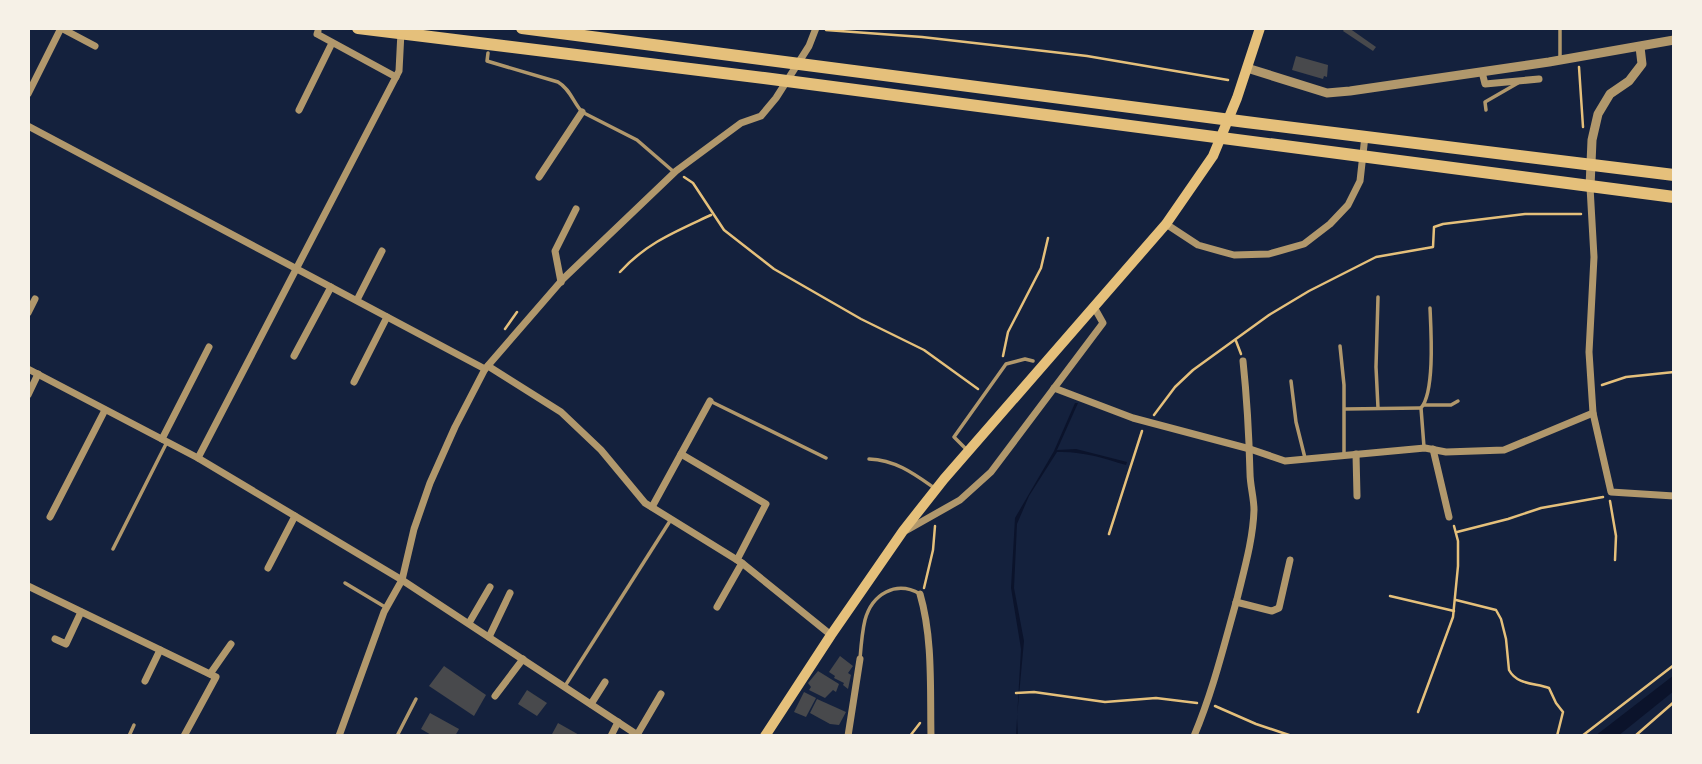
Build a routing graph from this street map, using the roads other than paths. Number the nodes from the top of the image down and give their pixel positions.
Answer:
1 (61, 28) edge
2 (358, 28) edge
3 (522, 28) edge
4 (1260, 28) edge
5 (1560, 28) edge
6 (816, 29) edge
7 (318, 31) dead end
8 (401, 31) edge
9 (1674, 40) edge
10 (332, 43) junction
11 (95, 47) dead end
12 (1640, 47) junction
13 (488, 53) dead end
14 (1560, 60) junction
15 (1247, 68) junction
16 (1482, 72) junction
17 (396, 77) junction
18 (1539, 79) dead end
19 (1523, 80) junction
20 (28, 94) edge
21 (299, 110) dead end
22 (1486, 110) dead end
23 (582, 113) junction
24 (28, 126) edge
25 (1365, 136) junction
26 (1363, 156) junction
27 (1590, 164) junction
28 (675, 172) junction
29 (1674, 175) edge
30 (539, 177) dead end
31 (1590, 187) junction
32 (1674, 197) edge
33 (576, 209) dead end
34 (1166, 224) junction
35 (382, 251) dead end
36 (296, 268) junction
37 (561, 282) junction
38 (331, 287) junction
39 (1378, 297) dead end
40 (35, 299) dead end
41 (356, 300) junction
42 (1094, 307) junction
43 (1430, 308) dead end
44 (28, 313) edge
45 (387, 317) junction
46 (1339, 345) dead end
47 (209, 347) dead end
48 (294, 356) dead end
49 (1032, 361) dead end
50 (1243, 361) dead end
51 (486, 368) junction
52 (28, 369) edge
53 (38, 374) junction
54 (1292, 381) dead end
55 (354, 382) dead end
56 (1054, 388) junction
57 (28, 395) edge
58 (710, 401) joint
59 (1458, 401) dead end
60 (1423, 406) junction
61 (1378, 408) junction
62 (1345, 409) junction
63 (105, 410) junction
64 (1593, 413) junction
65 (164, 441) junction
66 (1250, 449) junction
67 (1429, 449) junction
68 (969, 451) junction
69 (681, 454) junction
70 (1344, 454) junction
71 (1356, 454) junction
72 (198, 458) junction
73 (825, 458) dead end
74 (1305, 459) junction
75 (869, 460) dead end
76 (936, 489) junction
77 (1357, 496) dead end
78 (1674, 496) edge
79 (652, 507) junction
80 (295, 516) junction
81 (50, 517) dead end
82 (1449, 517) road end
83 (671, 519) junction
84 (903, 531) junction
85 (113, 549) dead end
86 (1290, 560) dead end
87 (739, 562) junction
88 (268, 568) dead end
89 (402, 580) junction
90 (345, 583) dead end
91 (28, 586) edge
92 (490, 587) dead end
93 (510, 593) dead end
94 (920, 594) joint
95 (1236, 602) junction
96 (387, 607) junction
97 (717, 607) dead end
98 (81, 612) junction
99 (469, 623) junction
100 (831, 635) junction
101 (489, 637) junction
102 (55, 639) dead end
103 (231, 644) dead end
104 (160, 650) junction
105 (523, 659) junction
106 (860, 659) joint
107 (210, 674) junction
108 (145, 681) dead end
109 (605, 682) dead end
110 (565, 687) junction
111 (661, 694) dead end
112 (495, 696) dead end
113 (416, 699) dead end
114 (591, 704) junction
115 (618, 722) junction
116 (134, 724) dead end
117 (188, 735) edge
118 (638, 735) edge
119 (129, 736) edge
120 (339, 736) edge
121 (397, 736) edge
122 (611, 736) edge
123 (765, 736) edge
124 (848, 736) edge
125 (931, 736) edge
126 (1195, 736) edge

1 - 11 street
1 - 20 street
2 - 8 highway
3 - 25 highway
4 - 15 main road
5 - 14 lane
6 - 28 street
7 - 10 street
8 - 17 street
8 - 26 highway
9 - 12 street
10 - 17 street
10 - 21 street
12 - 14 street
12 - 27 street
13 - 23 lane
14 - 16 street
15 - 16 street
15 - 34 main road
16 - 19 street
17 - 36 street
18 - 19 street
19 - 22 lane
23 - 28 lane
23 - 30 street
24 - 36 street
25 - 26 street
25 - 27 highway
26 - 31 highway
26 - 34 street
27 - 29 highway
27 - 31 street
28 - 37 street
31 - 32 highway
31 - 64 street
33 - 37 street
34 - 42 main road
35 - 41 street
36 - 38 street
36 - 72 street
37 - 51 street
38 - 41 street
38 - 48 street
39 - 61 lane
40 - 44 street
41 - 45 street
42 - 56 street
42 - 68 main road
43 - 60 lane
45 - 51 street
45 - 55 street
46 - 62 lane
47 - 65 street
49 - 68 lane
50 - 66 street
51 - 79 street
51 - 89 street
52 - 53 street
53 - 57 street
53 - 63 street
54 - 74 lane
56 - 66 street
56 - 84 street
58 - 69 street
58 - 73 lane
59 - 60 lane
60 - 61 lane
60 - 67 lane
61 - 62 lane
62 - 70 lane
63 - 65 street
63 - 81 street
64 - 67 street
64 - 78 street
65 - 72 street
65 - 85 lane
66 - 74 street
66 - 95 street
67 - 71 street
67 - 82 street
68 - 76 main road
69 - 79 street
69 - 87 street
70 - 71 street
70 - 74 street
71 - 77 street
72 - 80 street
75 - 76 lane
76 - 84 main road
79 - 83 street
80 - 88 street
80 - 89 street
83 - 87 street
83 - 110 lane
84 - 100 main road
86 - 95 street
87 - 97 street
87 - 100 street
89 - 96 street
89 - 99 street
90 - 96 lane
91 - 98 street
92 - 99 street
93 - 101 street
94 - 106 lane
94 - 125 street
95 - 126 street
96 - 120 street
98 - 102 street
98 - 104 street
99 - 101 street
100 - 123 main road
101 - 105 street
103 - 107 street
104 - 107 street
104 - 108 street
105 - 110 street
105 - 112 street
106 - 124 street
107 - 117 street
109 - 114 street
110 - 114 street
111 - 118 street
113 - 121 lane
114 - 115 street
115 - 118 street
115 - 122 street
116 - 119 lane

